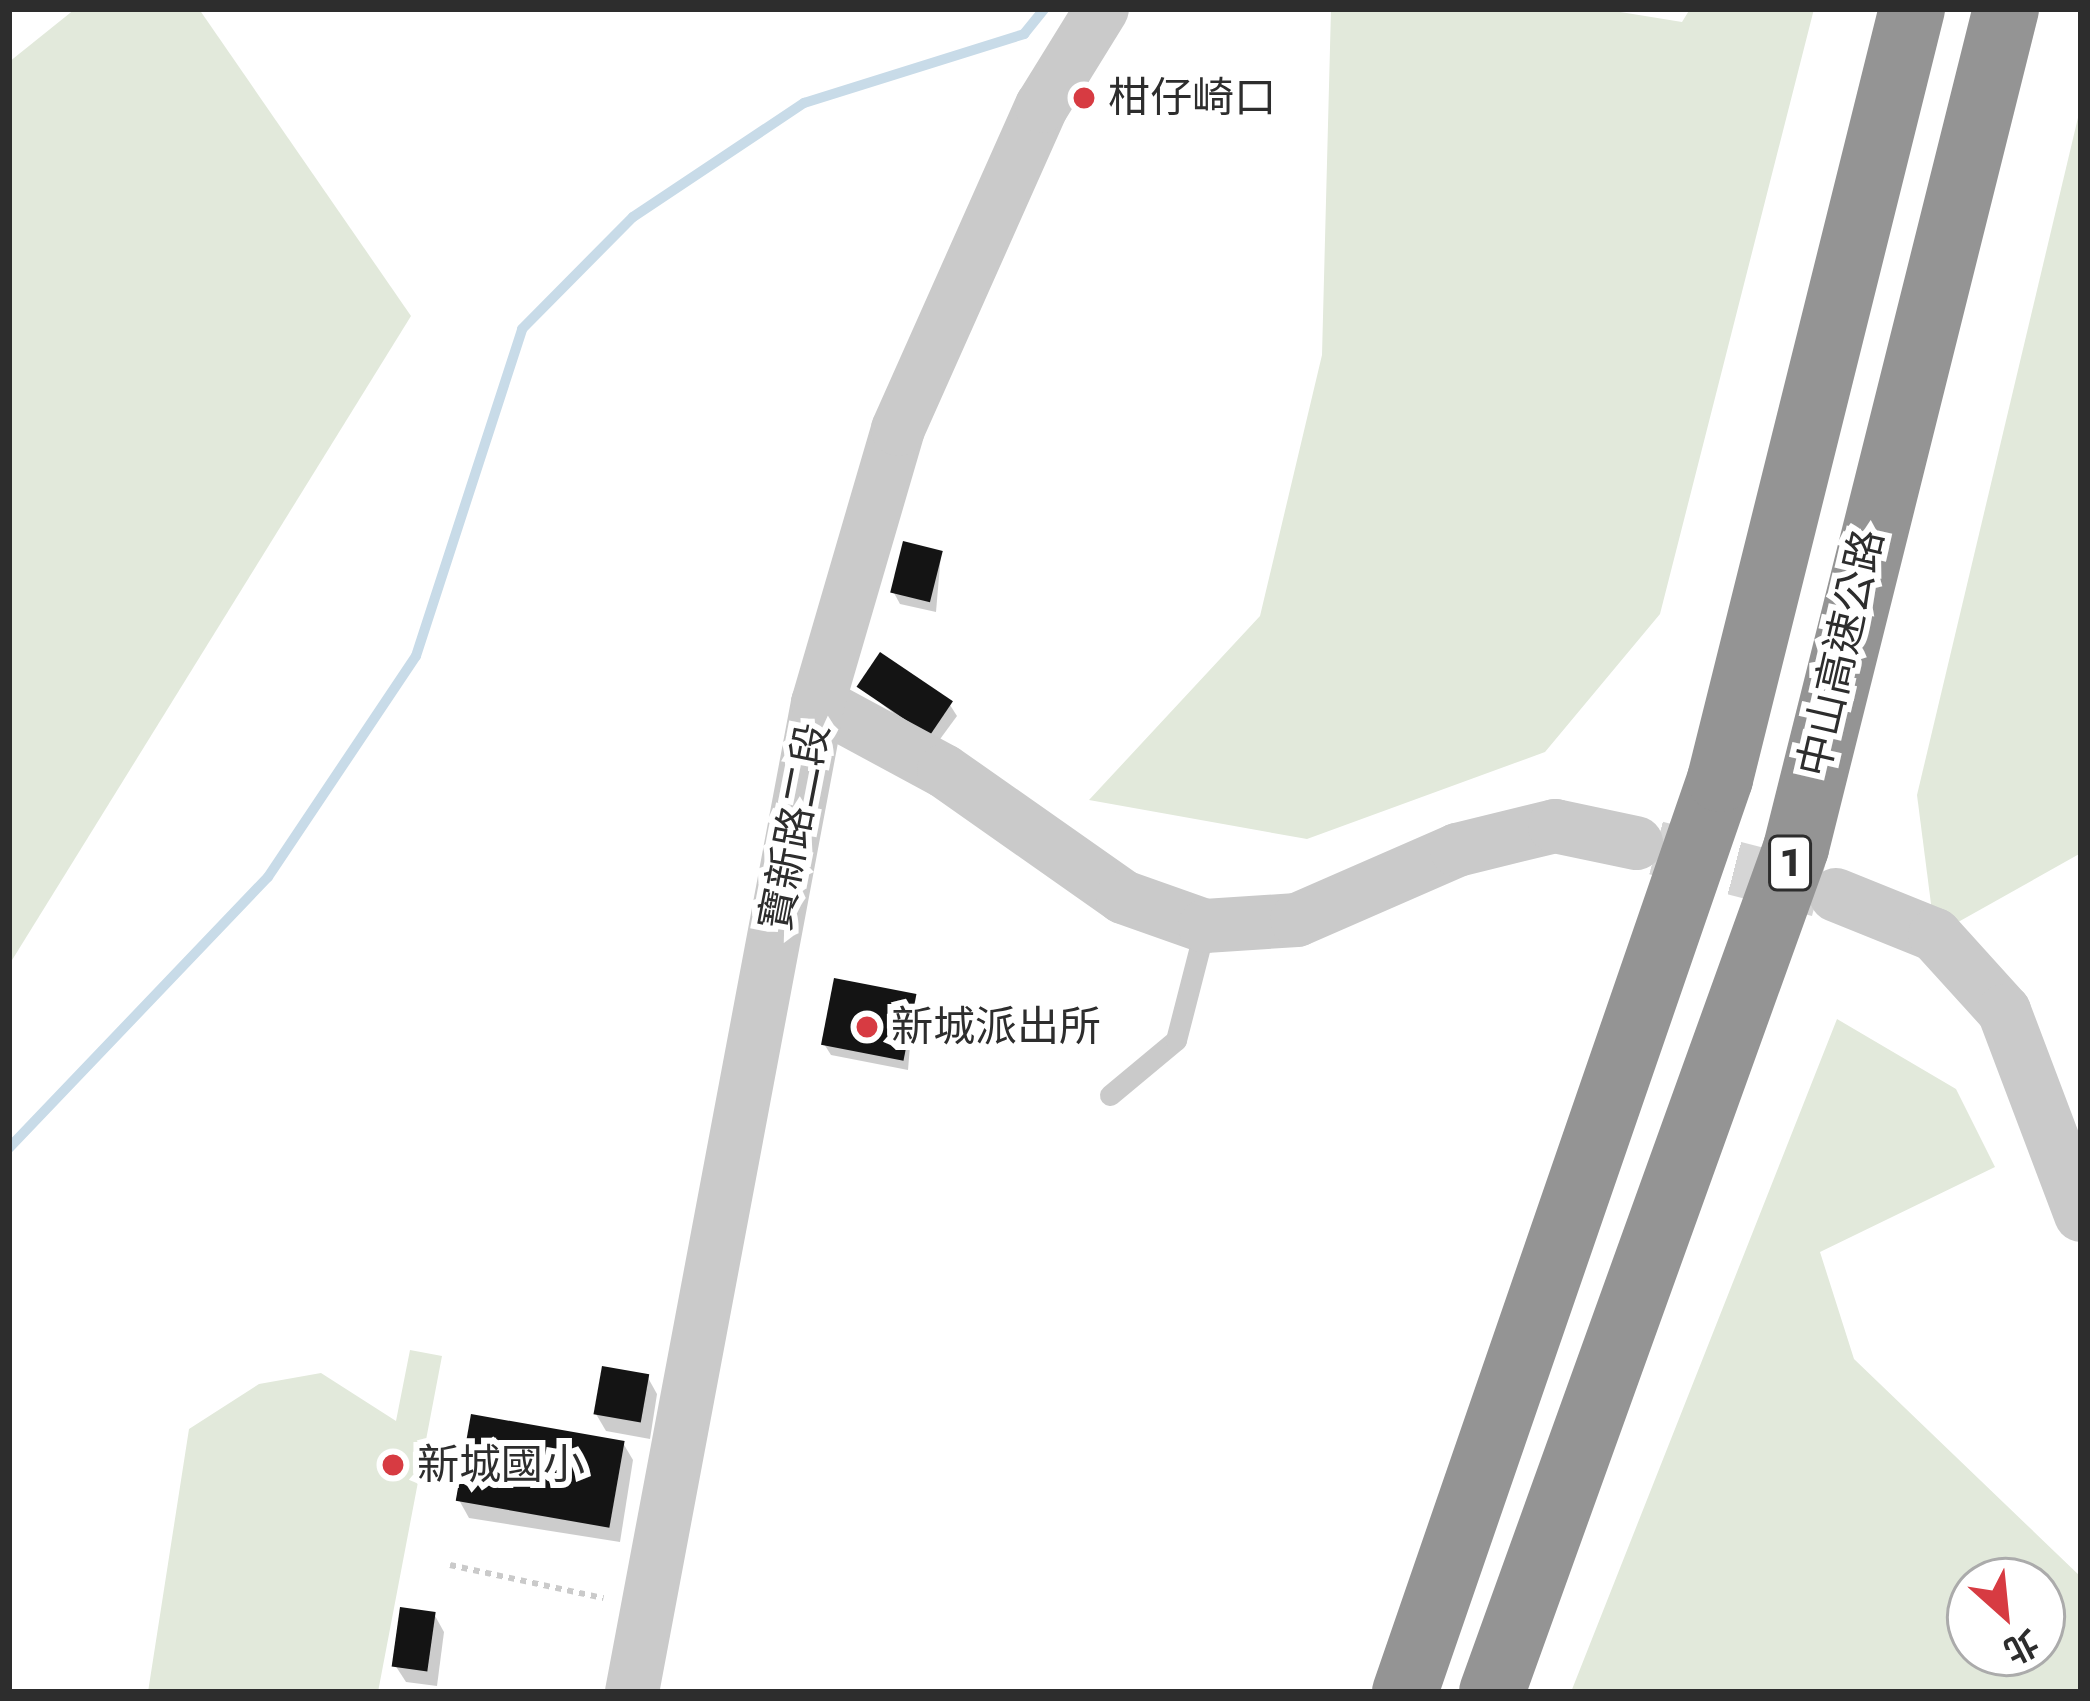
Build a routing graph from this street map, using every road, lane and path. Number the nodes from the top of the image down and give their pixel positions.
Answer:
1 (1102, 9) edge
2 (1912, 9) edge
3 (2006, 9) edge
4 (818, 703) junction
5 (1636, 843) tunnel mouth
6 (1837, 895) tunnel mouth
7 (1205, 926) junction
8 (1110, 1096) dead end
9 (2081, 1215) edge
10 (450, 1565) dead end
11 (648, 1608) junction
12 (632, 1692) edge
13 (1405, 1692) edge
14 (1492, 1692) edge

1 - 4 street, 寶新路二段
2 - 13 highway, 中山高速公路 / 1
3 - 14 highway, 中山高速公路 / 1
4 - 7 street
4 - 11 street, 寶新路二段
5 - 7 street
6 - 9 street
7 - 8 lane
10 - 11 path
11 - 12 street, 寶新路二段

